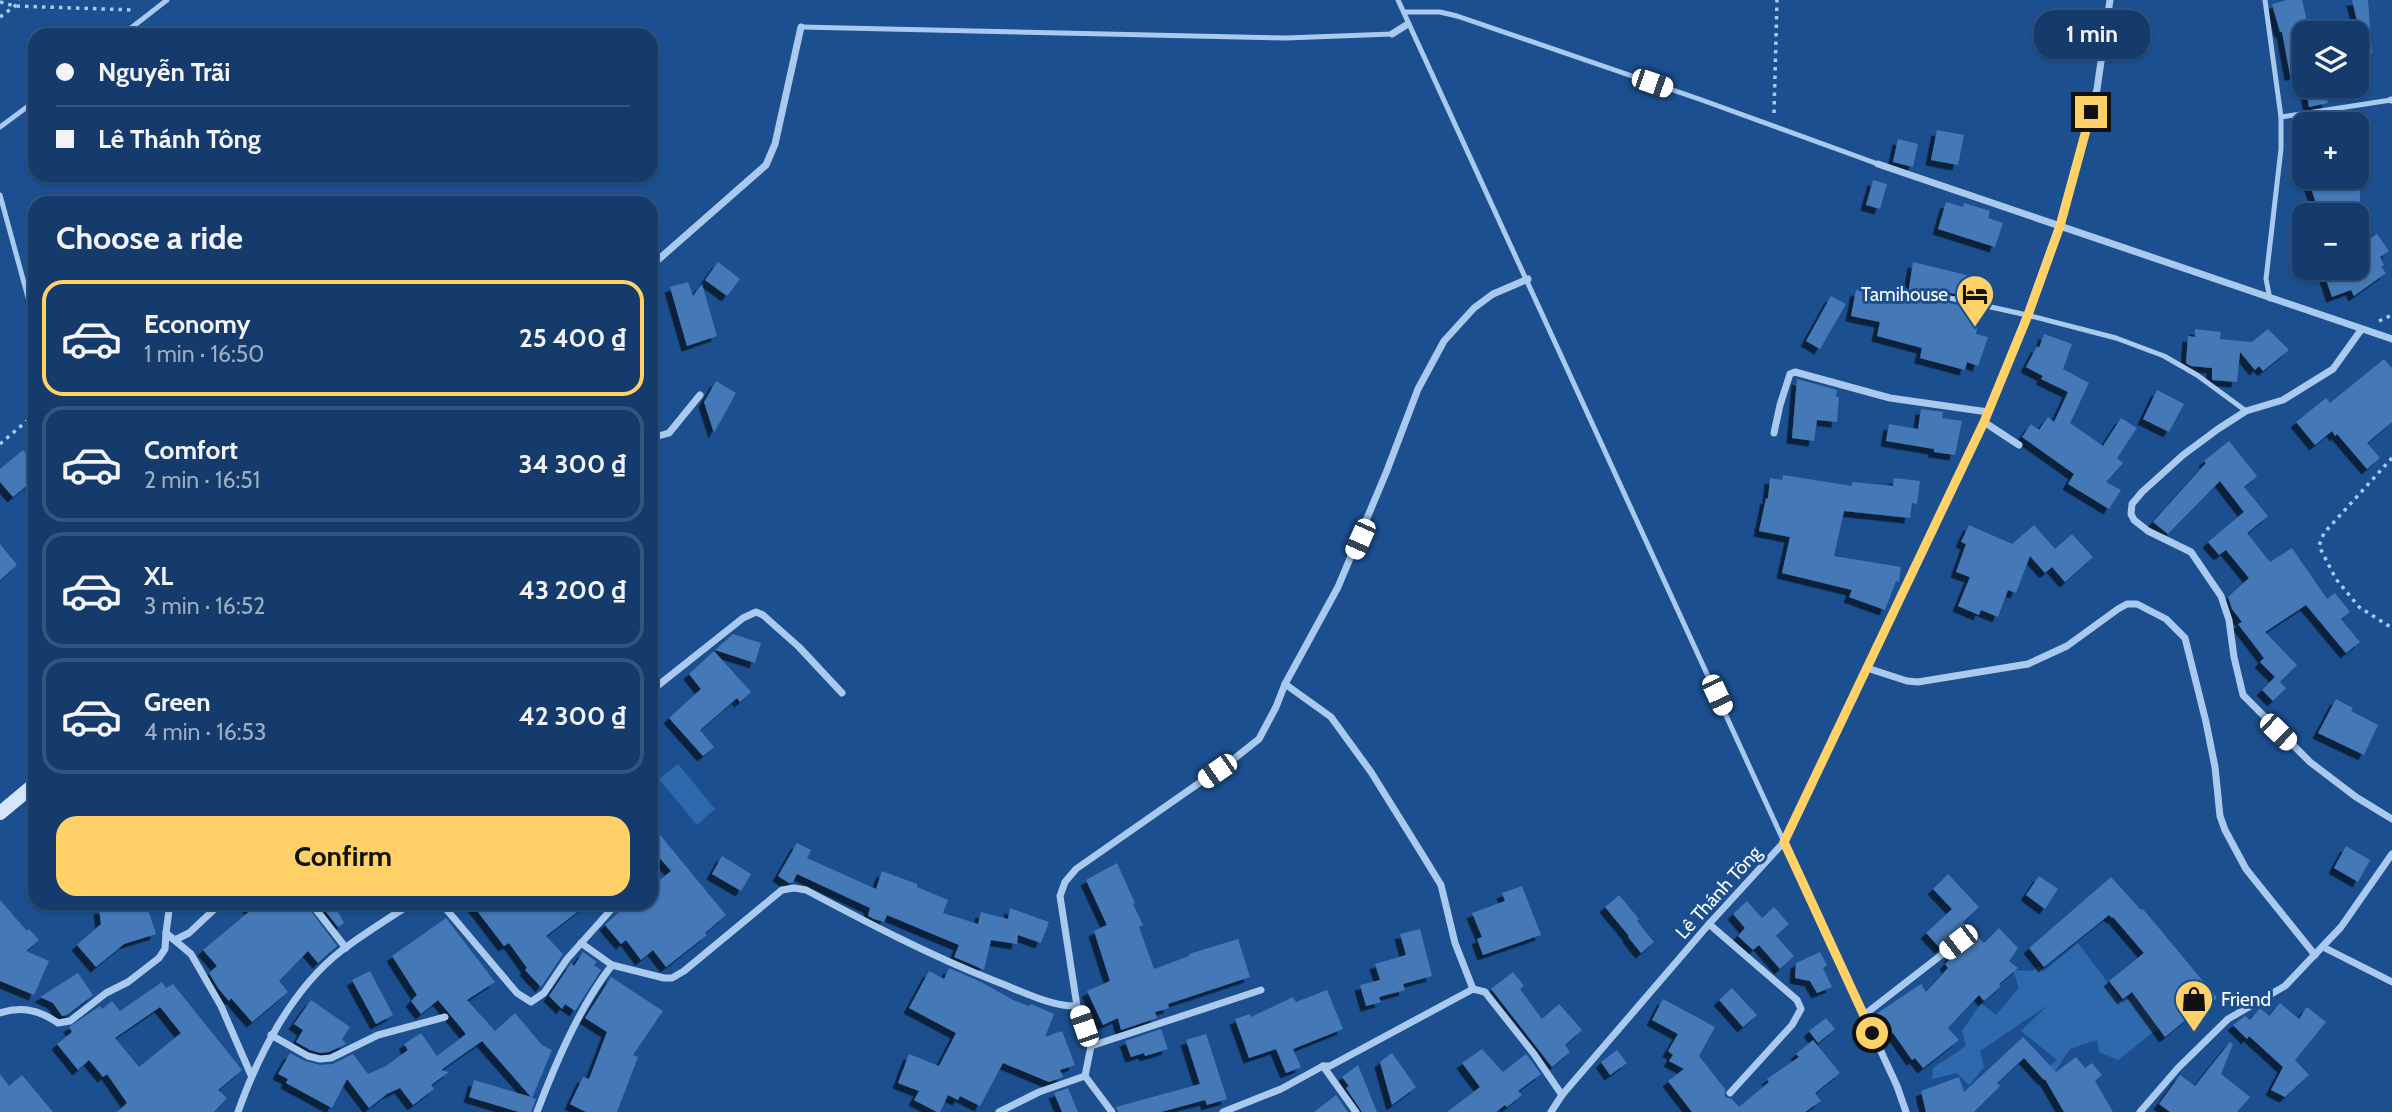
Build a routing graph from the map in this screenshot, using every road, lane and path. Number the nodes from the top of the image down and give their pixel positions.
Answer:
1 (19, 0) edge
2 (167, 0) edge
3 (1398, 0) edge
4 (1777, 0) edge
5 (2110, 0) edge
6 (2265, 0) edge
7 (0, 2) edge
8 (15, 6) junction
9 (152, 12) junction
10 (1404, 12) junction
11 (0, 17) edge
12 (1408, 24) junction
13 (802, 27) joint
14 (131, 28) edge
15 (1392, 34) joint
16 (2392, 100) edge
17 (28, 106) edge
18 (2281, 117) junction
19 (1773, 126) junction
20 (0, 127) edge
21 (1878, 164) joint
22 (0, 195) edge
23 (2060, 226) junction
24 (658, 260) edge
25 (1528, 279) junction
26 (1932, 294) dead end
27 (28, 297) edge
28 (2270, 299) junction
29 (2028, 315) junction
30 (2361, 330) junction
31 (2392, 340) edge
32 (699, 395) dead end
33 (2246, 411) junction
34 (1988, 412) junction
35 (28, 420) edge
36 (1984, 422) junction
37 (1774, 433) dead end
38 (658, 437) edge
39 (0, 444) edge
40 (2019, 445) dead end
41 (2392, 458) edge
42 (2392, 628) edge
43 (1867, 668) junction
44 (1285, 684) junction
45 (658, 685) edge
46 (842, 693) dead end
47 (28, 791) edge
48 (0, 813) edge
49 (2392, 819) edge
50 (1784, 842) junction
51 (2392, 854) edge
52 (169, 910) edge
53 (214, 910) edge
54 (316, 910) edge
55 (402, 910) edge
56 (447, 910) edge
57 (611, 910) edge
58 (1709, 924) junction
59 (166, 933) junction
60 (1958, 942) dead end
61 (581, 943) junction
62 (2323, 947) junction
63 (346, 948) junction
64 (2315, 955) junction
65 (612, 965) junction
66 (2392, 982) edge
67 (1473, 989) junction
68 (1261, 990) dead end
69 (1077, 1006) junction
70 (0, 1013) edge
71 (1864, 1015) junction
72 (446, 1017) dead end
73 (271, 1035) junction
74 (1091, 1046) junction
75 (1323, 1066) junction
76 (251, 1075) junction
77 (1085, 1076) junction
78 (1730, 1093) dead end
79 (1562, 1095) junction
80 (238, 1112) edge
81 (537, 1112) edge
82 (999, 1112) edge
83 (1112, 1112) edge
84 (1223, 1112) edge
85 (1356, 1112) edge
86 (1551, 1112) edge
87 (1906, 1112) edge
88 (2140, 1112) edge

1 - 8 path
2 - 9 lane
3 - 10 lane
4 - 19 path
5 - 23 street, Lê Thánh Tông
6 - 18 lane
7 - 8 path
8 - 9 path
8 - 11 path
9 - 14 lane
10 - 12 lane
10 - 19 lane
12 - 15 street
12 - 25 lane
13 - 15 lane
13 - 24 street
16 - 18 lane
17 - 20 lane
18 - 28 lane
19 - 21 lane
21 - 23 street
22 - 27 lane
23 - 28 street
23 - 29 street, Lê Thánh Tông
25 - 44 street
25 - 50 lane
26 - 29 lane
28 - 30 street
29 - 33 lane
29 - 34 street, Lê Thánh Tông
30 - 31 street
30 - 33 street
32 - 38 street
33 - 49 street
34 - 36 street, Lê Thánh Tông
34 - 37 street
35 - 39 path
36 - 40 street
36 - 43 street, Lê Thánh Tông
41 - 42 path
43 - 50 street, Lê Thánh Tông
43 - 64 street
44 - 67 street
44 - 69 street
45 - 46 street
47 - 48 street
50 - 58 street, Lê Thánh Tông
50 - 71 street
51 - 62 street
52 - 59 street
53 - 59 street
54 - 63 street
55 - 63 street
56 - 61 street
57 - 61 street
58 - 78 street
58 - 79 street, Lê Thánh Tông
59 - 70 street
59 - 76 street
60 - 71 street
61 - 65 street
62 - 64 street
62 - 66 street
63 - 73 street
64 - 88 street
65 - 69 street
65 - 81 street
67 - 75 street
67 - 79 street
68 - 74 street
69 - 74 street
71 - 87 street
72 - 73 street
73 - 76 street
74 - 77 street
75 - 84 street
75 - 85 street
76 - 80 street
77 - 82 street
77 - 83 street
79 - 86 street, Lê Thánh Tông

